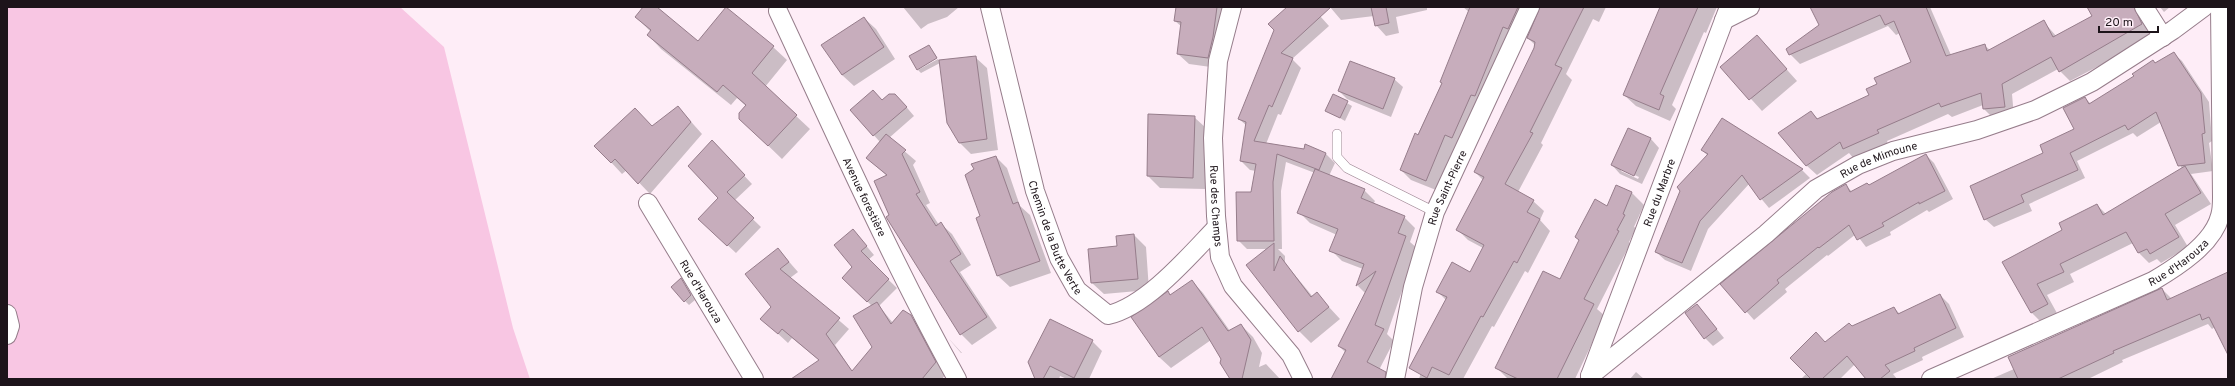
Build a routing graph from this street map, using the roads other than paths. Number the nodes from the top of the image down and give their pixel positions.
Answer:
1 (990, 7) edge
2 (1232, 7) edge
3 (1530, 7) edge
4 (1750, 7) edge
5 (2144, 7) edge
6 (2204, 7) edge
7 (2220, 7) edge
8 (778, 11) dead end
9 (1727, 13) edge
10 (2163, 37) junction
11 (1337, 134) dead end
12 (648, 203) dead end
13 (1435, 212) junction
14 (1217, 227) junction
15 (7, 314) edge
16 (7, 335) edge
17 (1590, 377) edge
18 (754, 379) edge
19 (958, 379) edge
20 (1303, 379) edge
21 (1394, 379) edge
22 (1931, 379) edge

1 - 14 street, Chemin de la Butte Verte
2 - 14 street, Rue des Champs
3 - 13 street, Rue Saint-Pierre
4 - 9 street
5 - 10 street
6 - 10 street, Rue de Mimoune
7 - 22 street, Rue d'Harouza
8 - 19 street, Avenue forestière
9 - 17 street, Rue du Marbre
10 - 17 street, Rue de Mimoune
11 - 13 lane
12 - 18 street, Rue d'Harouza
13 - 21 street, Rue Saint-Pierre
14 - 20 street, Rue des Champs
15 - 16 street

